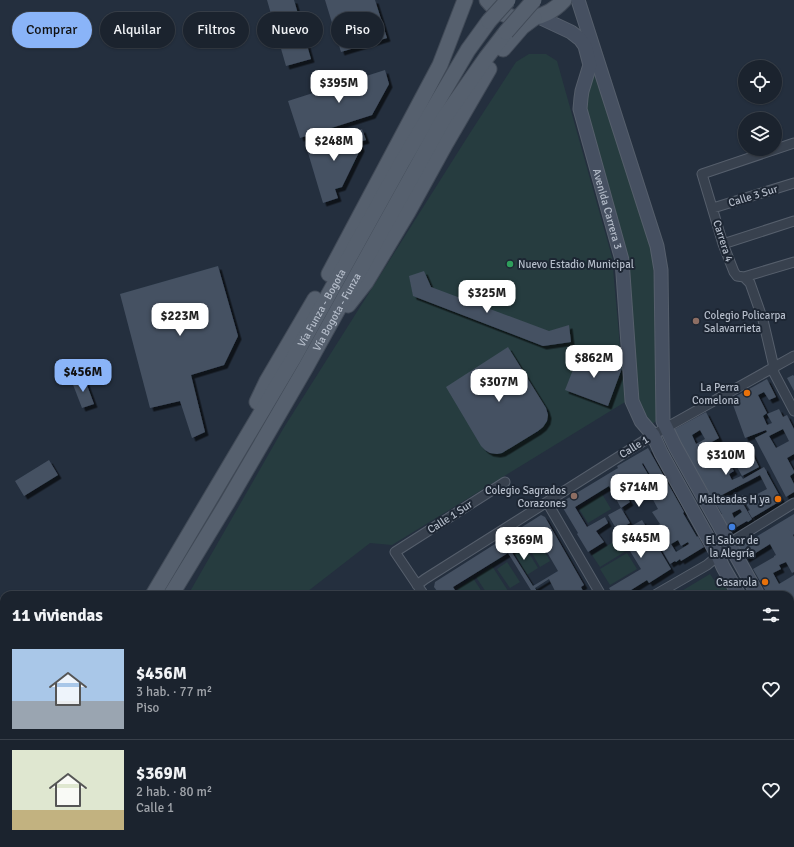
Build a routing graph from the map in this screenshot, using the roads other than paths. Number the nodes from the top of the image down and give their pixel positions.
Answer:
1 (465, 0) edge
2 (487, 0) edge
3 (508, 0) edge
4 (534, 0) edge
5 (564, 0) edge
6 (578, 0) edge
7 (536, 17) junction
8 (794, 143) edge
9 (794, 183) edge
10 (713, 208) junction
11 (794, 221) edge
12 (724, 244) junction
13 (794, 262) edge
14 (744, 277) junction
15 (327, 328) junction
16 (794, 356) edge
17 (774, 368) junction
18 (794, 411) edge
19 (666, 428) junction
20 (653, 435) junction
21 (505, 482) dead end
22 (547, 502) junction
23 (794, 503) edge
24 (205, 507) junction
25 (729, 544) junction
26 (718, 556) junction
27 (418, 585) junction
28 (154, 591) edge
29 (173, 591) edge
30 (422, 591) edge
31 (599, 591) edge
32 (662, 591) edge
33 (737, 591) edge
34 (756, 591) edge

1 - 24 main road
2 - 7 main road
3 - 24 main road, Vía Funza - Bogota, bridge
4 - 15 main road, Vía Bogota - Funza, bridge
5 - 7 main road
6 - 19 main road
7 - 15 main road
7 - 20 main road, Avenida Carrera 3
8 - 10 street, Carrera 4
9 - 10 street, Calle 3 Sur
10 - 12 street, Carrera 4
11 - 12 street
12 - 14 street, Carrera 4
13 - 14 street
14 - 17 street, Carrera 4
15 - 29 main road, Vía Bogota - Funza
16 - 17 street, Calle 1
17 - 18 street, Carrera 4
17 - 19 street, Calle 1
19 - 20 street, Calle 1
19 - 25 main road
20 - 22 street, Calle 1
20 - 26 main road, Avenida Carrera 3
21 - 27 street, Calle 1 Sur
22 - 27 street, Calle 1
22 - 31 street
23 - 25 street
24 - 28 main road, Vía Funza - Bogota
25 - 26 street
25 - 34 main road
26 - 32 street
26 - 33 main road, Avenida Carrera 3
27 - 30 street

